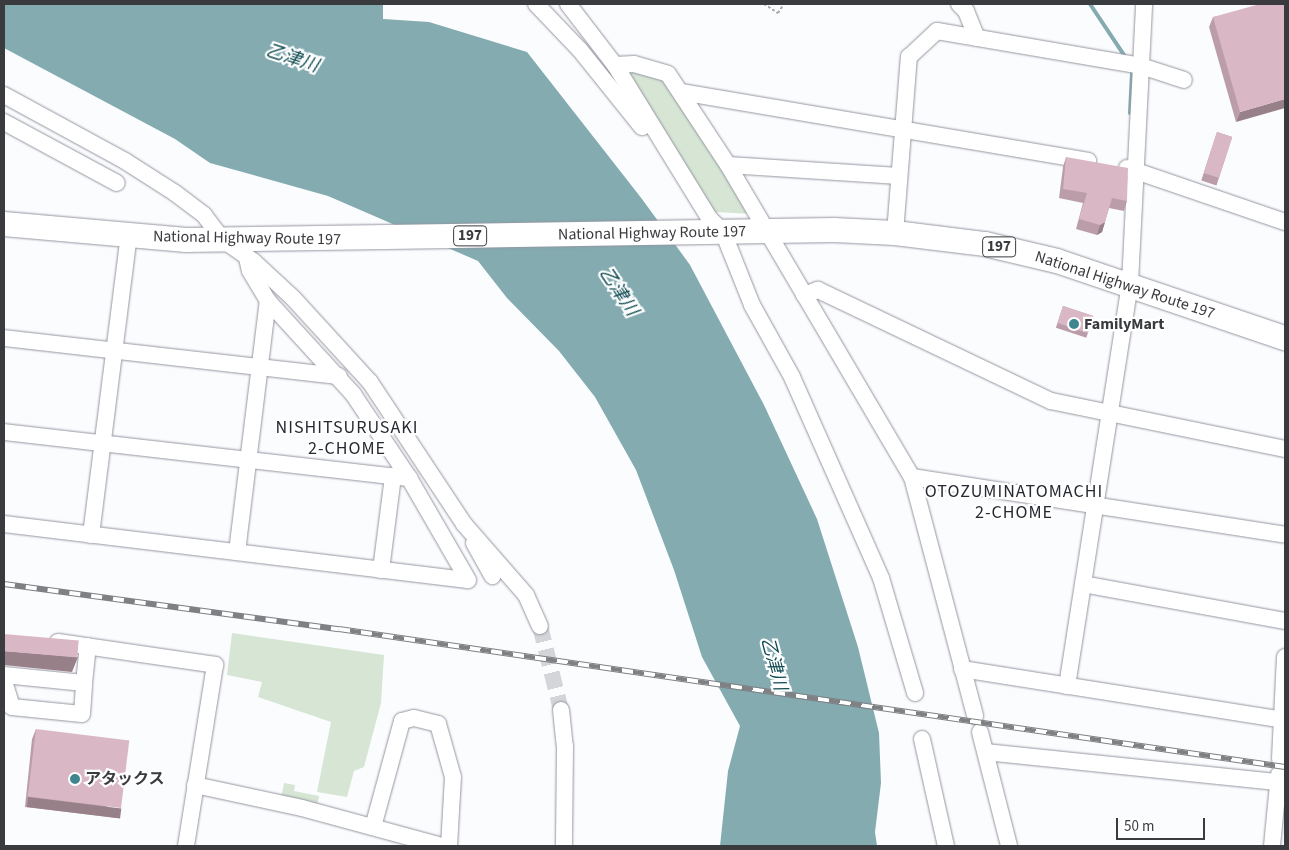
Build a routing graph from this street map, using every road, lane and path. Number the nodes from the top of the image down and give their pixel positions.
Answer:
1 (536, 4) edge
2 (568, 4) edge
3 (764, 4) edge
4 (784, 4) edge
5 (959, 4) edge
6 (1144, 4) edge
7 (977, 38) junction
8 (615, 65) junction
9 (1141, 66) junction
10 (1184, 80) dead end
11 (681, 92) junction
12 (4, 95) edge
13 (4, 122) edge
14 (903, 130) junction
15 (728, 165) junction
16 (1136, 169) junction
17 (680, 172) junction
18 (899, 176) junction
19 (117, 183) dead end
20 (1285, 222) edge
21 (4, 224) edge
22 (764, 231) junction
23 (723, 232) junction
24 (895, 233) junction
25 (129, 235) junction
26 (237, 246) junction
27 (1130, 283) junction
28 (804, 295) junction
29 (268, 302) junction
30 (4, 338) edge
31 (1285, 338) edge
32 (114, 350) junction
33 (260, 367) junction
34 (339, 376) junction
35 (1110, 411) junction
36 (4, 432) edge
37 (102, 443) junction
38 (1285, 449) edge
39 (248, 460) junction
40 (401, 477) junction
41 (912, 477) junction
42 (1095, 506) junction
43 (4, 524) edge
44 (464, 524) junction
45 (91, 535) junction
46 (1285, 536) edge
47 (237, 552) junction
48 (381, 570) junction
49 (492, 576) dead end
50 (1083, 584) junction
51 (1285, 621) edge
52 (540, 626) tunnel mouth
53 (43, 640) edge
54 (88, 646) junction
55 (1285, 657) edge
56 (962, 669) junction
57 (4, 675) edge
58 (4, 681) edge
59 (84, 683) junction
60 (1067, 686) junction
61 (915, 693) dead end
62 (561, 710) tunnel mouth
63 (976, 716) dead end
64 (1283, 720) edge
65 (980, 732) dead end
66 (922, 739) dead end
67 (986, 752) junction
68 (1281, 775) edge
69 (195, 785) junction
70 (373, 827) junction
71 (186, 846) edge
72 (442, 846) edge
73 (449, 846) edge
74 (564, 846) edge
75 (946, 846) edge
76 (1009, 846) edge
77 (1272, 846) edge

1 - 17 street
2 - 8 street
3 - 4 path
5 - 7 street
6 - 9 street
7 - 9 street
7 - 14 street
8 - 11 street
8 - 17 street
9 - 10 street
9 - 16 street
11 - 14 street
11 - 15 street
12 - 26 street
13 - 19 street
14 - 16 street
14 - 18 street
15 - 18 street
15 - 22 street
16 - 20 street
16 - 27 street
17 - 23 street
18 - 24 street
21 - 25 highway, National Highway Route 197 / 197
22 - 23 highway, National Highway Route 197 / 197
22 - 24 highway, National Highway Route 197 / 197
22 - 28 street
23 - 26 highway, National Highway Route 197 / 197
23 - 61 street
24 - 27 highway, National Highway Route 197 / 197
25 - 26 highway, National Highway Route 197 / 197
25 - 32 street
26 - 29 street
26 - 44 street
27 - 31 highway, National Highway Route 197 / 197
27 - 35 street
28 - 35 street
28 - 41 street
29 - 33 street
29 - 34 street
30 - 32 street
32 - 33 street
32 - 37 street
33 - 34 street
33 - 39 street
34 - 40 street
35 - 38 street
35 - 42 street
36 - 37 street
37 - 39 street
37 - 45 street
39 - 40 street
39 - 47 street
40 - 48 street
40 - 48 street
41 - 42 street
41 - 56 street
42 - 46 street
42 - 50 street
43 - 45 street
44 - 49 street
44 - 52 street
45 - 47 street
47 - 48 street
50 - 51 street
50 - 60 street
53 - 54 street
54 - 59 street
54 - 69 street
55 - 64 street
56 - 60 street
56 - 63 street
57 - 59 street
58 - 59 street
60 - 64 street
62 - 74 street
64 - 68 street
65 - 67 street
66 - 75 street
67 - 68 street
67 - 76 street
68 - 77 street
69 - 70 street
69 - 71 street
70 - 72 street
70 - 73 street

